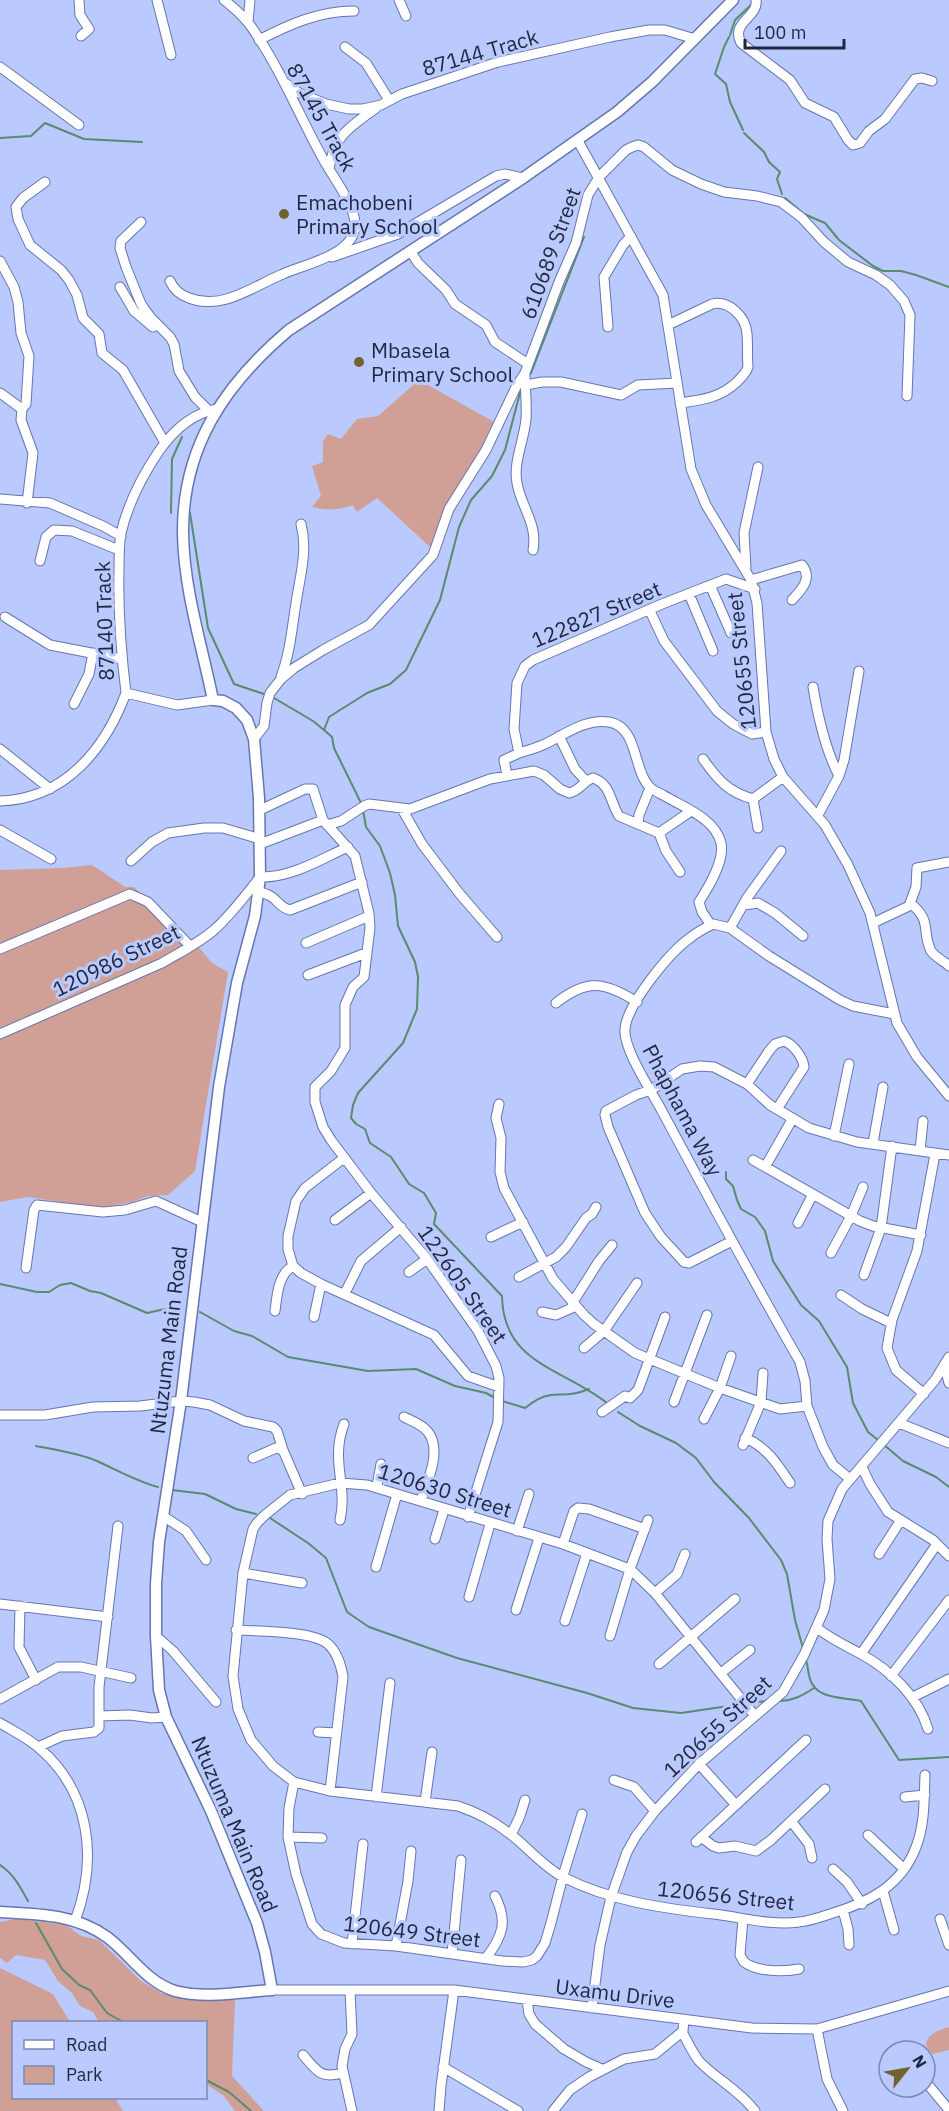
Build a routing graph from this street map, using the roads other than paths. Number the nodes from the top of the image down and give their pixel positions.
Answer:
1 (79, 0) edge
2 (157, 0) edge
3 (224, 0) edge
4 (250, 0) edge
5 (399, 0) edge
6 (733, 0) edge
7 (756, 0) edge
8 (354, 11) dead end
9 (406, 16) dead end
10 (248, 22) junction
11 (81, 36) dead end
12 (695, 39) junction
13 (259, 40) junction
14 (345, 47) dead end
15 (171, 55) dead end
16 (0, 68) edge
17 (932, 81) dead end
18 (283, 82) junction
19 (385, 102) junction
20 (78, 126) dead end
21 (578, 141) junction
22 (329, 169) junction
23 (598, 177) junction
24 (523, 178) junction
25 (45, 182) dead end
26 (141, 222) dead end
27 (631, 236) junction
28 (411, 252) junction
29 (326, 259) junction
30 (0, 261) edge
31 (170, 281) dead end
32 (120, 287) dead end
33 (668, 325) junction
34 (608, 327) dead end
35 (175, 351) junction
36 (526, 369) junction
37 (677, 382) junction
38 (526, 385) junction
39 (0, 393) edge
40 (907, 396) dead end
41 (680, 403) junction
42 (22, 409) junction
43 (213, 410) junction
44 (165, 443) junction
45 (758, 467) dead end
46 (0, 499) edge
47 (27, 503) junction
48 (301, 524) dead end
49 (121, 536) junction
50 (119, 550) junction
51 (533, 550) dead end
52 (40, 561) dead end
53 (747, 570) junction
54 (753, 584) junction
55 (710, 585) junction
56 (689, 594) junction
57 (792, 600) dead end
58 (650, 611) junction
59 (5, 617) dead end
60 (731, 633) dead end
61 (713, 651) dead end
62 (93, 653) junction
63 (122, 660) junction
64 (860, 671) dead end
65 (280, 679) junction
66 (813, 687) dead end
67 (126, 693) junction
68 (213, 700) junction
69 (74, 704) dead end
70 (766, 732) junction
71 (559, 736) junction
72 (254, 739) junction
73 (0, 749) edge
74 (519, 753) junction
75 (703, 759) dead end
76 (507, 775) junction
77 (839, 776) junction
78 (783, 777) junction
79 (586, 781) junction
80 (650, 788) junction
81 (50, 789) junction
82 (753, 799) junction
83 (0, 801) edge
84 (402, 809) junction
85 (260, 810) junction
86 (691, 811) junction
87 (818, 815) junction
88 (325, 823) junction
89 (638, 824) junction
90 (758, 828) dead end
91 (0, 830) edge
92 (659, 833) junction
93 (260, 842) junction
94 (348, 847) junction
95 (781, 851) dead end
96 (51, 859) dead end
97 (132, 861) dead end
98 (949, 862) edge
99 (681, 872) dead end
100 (260, 877) junction
101 (362, 882) junction
102 (258, 892) junction
103 (910, 903) junction
104 (744, 905) junction
105 (369, 916) junction
106 (873, 923) junction
107 (711, 925) junction
108 (729, 928) junction
109 (803, 936) dead end
110 (497, 937) dead end
111 (306, 943) dead end
112 (189, 945) junction
113 (0, 950) edge
114 (366, 953) junction
115 (949, 966) edge
116 (308, 975) dead end
117 (637, 1002) junction
118 (556, 1003) dead end
119 (894, 1014) junction
120 (0, 1034) edge
121 (849, 1064) dead end
122 (747, 1084) junction
123 (883, 1088) dead end
124 (651, 1090) junction
125 (949, 1096) edge
126 (500, 1104) dead end
127 (777, 1109) junction
128 (793, 1119) junction
129 (923, 1120) dead end
130 (834, 1136) junction
131 (873, 1143) junction
132 (892, 1146) junction
133 (920, 1151) junction
134 (935, 1154) junction
135 (949, 1155) edge
136 (344, 1158) junction
137 (753, 1160) dead end
138 (765, 1167) junction
139 (863, 1187) dead end
140 (371, 1193) junction
141 (813, 1194) junction
142 (596, 1208) dead end
143 (851, 1216) junction
144 (335, 1220) dead end
145 (202, 1222) junction
146 (523, 1222) junction
147 (798, 1223) dead end
148 (401, 1227) junction
149 (882, 1228) junction
150 (921, 1235) junction
151 (491, 1237) dead end
152 (732, 1241) junction
153 (612, 1245) dead end
154 (831, 1253) dead end
155 (427, 1259) junction
156 (545, 1265) junction
157 (292, 1266) junction
158 (26, 1268) dead end
159 (409, 1272) dead end
160 (864, 1275) dead end
161 (519, 1278) dead end
162 (637, 1283) dead end
163 (321, 1284) junction
164 (345, 1293) junction
165 (841, 1295) dead end
166 (573, 1302) junction
167 (275, 1311) dead end
168 (542, 1312) dead end
169 (707, 1315) dead end
170 (314, 1317) dead end
171 (665, 1317) dead end
172 (891, 1323) junction
173 (604, 1331) junction
174 (584, 1348) dead end
175 (731, 1356) dead end
176 (949, 1357) edge
177 (649, 1359) junction
178 (945, 1367) junction
179 (686, 1373) junction
180 (763, 1373) dead end
181 (949, 1383) edge
182 (720, 1388) junction
183 (499, 1394) junction
184 (924, 1394) junction
185 (181, 1401) junction
186 (674, 1402) dead end
187 (761, 1402) junction
188 (807, 1406) junction
189 (602, 1412) dead end
190 (0, 1415) edge
191 (404, 1417) dead end
192 (704, 1419) dead end
193 (900, 1423) junction
194 (344, 1424) dead end
195 (949, 1443) edge
196 (283, 1450) junction
197 (253, 1458) dead end
198 (381, 1464) dead end
199 (862, 1467) junction
200 (850, 1479) junction
201 (340, 1483) junction
202 (790, 1483) dead end
203 (376, 1486) junction
204 (302, 1494) junction
205 (397, 1494) junction
206 (529, 1494) dead end
207 (422, 1500) junction
208 (444, 1510) junction
209 (163, 1516) junction
210 (468, 1517) junction
211 (340, 1520) dead end
212 (901, 1520) junction
213 (490, 1524) junction
214 (118, 1526) dead end
215 (517, 1531) junction
216 (538, 1538) junction
217 (435, 1539) dead end
218 (563, 1544) junction
219 (937, 1544) junction
220 (587, 1553) junction
221 (685, 1554) dead end
222 (879, 1554) dead end
223 (949, 1556) edge
224 (206, 1560) dead end
225 (376, 1567) dead end
226 (630, 1569) junction
227 (243, 1574) junction
228 (302, 1583) dead end
229 (655, 1593) junction
230 (469, 1597) dead end
231 (735, 1599) dead end
232 (949, 1600) edge
233 (0, 1604) edge
234 (20, 1606) junction
235 (516, 1610) dead end
236 (108, 1617) junction
237 (565, 1621) dead end
238 (817, 1628) junction
239 (236, 1630) junction
240 (156, 1636) junction
241 (609, 1636) dead end
242 (691, 1636) junction
243 (750, 1650) dead end
244 (861, 1654) junction
245 (659, 1665) dead end
246 (102, 1671) junction
247 (721, 1673) junction
248 (891, 1676) junction
249 (131, 1678) dead end
250 (949, 1679) edge
251 (36, 1680) junction
252 (390, 1683) dead end
253 (913, 1697) junction
254 (0, 1700) edge
255 (216, 1702) dead end
256 (99, 1716) junction
257 (755, 1716) junction
258 (166, 1717) junction
259 (0, 1723) edge
260 (928, 1729) dead end
261 (318, 1732) dead end
262 (336, 1732) junction
263 (806, 1740) dead end
264 (38, 1747) junction
265 (432, 1752) dead end
266 (699, 1764) junction
267 (925, 1775) dead end
268 (614, 1780) dead end
269 (294, 1782) junction
270 (825, 1789) dead end
271 (330, 1791) junction
272 (925, 1795) junction
273 (376, 1797) junction
274 (905, 1797) dead end
275 (525, 1800) dead end
276 (425, 1802) junction
277 (736, 1805) junction
278 (655, 1810) junction
279 (582, 1814) dead end
280 (791, 1821) junction
281 (511, 1835) junction
282 (868, 1835) dead end
283 (288, 1837) junction
284 (322, 1838) dead end
285 (363, 1844) dead end
286 (411, 1851) dead end
287 (812, 1858) dead end
288 (461, 1860) dead end
289 (833, 1869) dead end
290 (904, 1869) junction
291 (563, 1876) junction
292 (883, 1891) junction
293 (495, 1896) dead end
294 (610, 1897) junction
295 (862, 1904) junction
296 (843, 1910) junction
297 (0, 1912) edge
298 (743, 1919) junction
299 (940, 1919) dead end
300 (75, 1921) junction
301 (894, 1930) dead end
302 (352, 1944) junction
303 (849, 1945) dead end
304 (949, 1945) edge
305 (396, 1946) junction
306 (452, 1954) junction
307 (486, 1958) junction
308 (799, 1969) dead end
309 (272, 1990) junction
310 (350, 1990) junction
311 (454, 1990) junction
312 (949, 1991) edge
313 (527, 2000) junction
314 (592, 2008) junction
315 (684, 2020) junction
316 (817, 2029) junction
317 (682, 2032) junction
318 (303, 2055) dead end
319 (443, 2067) junction
320 (603, 2069) junction
321 (343, 2073) junction
322 (937, 2095) edge
323 (949, 2110) edge
324 (352, 2111) edge
325 (439, 2111) edge
326 (518, 2111) edge
327 (553, 2111) edge
328 (755, 2111) edge
329 (843, 2111) edge

1 - 11 street
2 - 15 street
3 - 10 street, 87145 Track
4 - 10 street
5 - 9 street
6 - 12 main road
7 - 17 street
8 - 13 street
10 - 13 street, 87145 Track
12 - 19 street, 87144 Track
12 - 21 main road
13 - 18 street, 87145 Track
14 - 19 street
16 - 20 street
18 - 19 street, 87144 Track
18 - 22 street, 87145 Track
19 - 22 street
21 - 23 street, 120655 Street
21 - 24 main road
22 - 29 street, 87145 Track
23 - 27 street, 120655 Street
23 - 36 street, 610689 Street
23 - 40 street
24 - 28 main road
24 - 29 street
25 - 44 street
26 - 35 street
27 - 33 street, 120655 Street
27 - 34 street
28 - 36 street
28 - 43 main road
29 - 31 street, 87145 Track
30 - 42 street
32 - 35 street
33 - 37 street, 120655 Street
33 - 41 street
35 - 43 street
36 - 38 street
36 - 65 street, 610689 Street
37 - 38 street
37 - 41 street, 120655 Street
38 - 51 street
39 - 42 street
41 - 53 street, 120655 Street
42 - 47 street
43 - 44 street, 87140 Track
43 - 68 main road
44 - 49 street, 87140 Track
45 - 53 street
46 - 47 street
47 - 49 street
48 - 65 street
49 - 50 street, 87140 Track
50 - 52 street
50 - 63 street, 87140 Track
53 - 54 street, 120655 Street
54 - 55 street, 122827 Street
54 - 57 street
54 - 70 street, 120655 Street
55 - 56 street, 122827 Street
55 - 60 street
56 - 58 street, 122827 Street
56 - 61 street
58 - 70 street
58 - 74 street, 122827 Street
59 - 62 street
62 - 63 street
62 - 69 street
63 - 67 street, 87140 Track
64 - 77 street
65 - 72 street, 610689 Street
66 - 77 street
67 - 68 street
67 - 81 street
68 - 72 main road, Ntuzuma Main Road
70 - 78 street, 120655 Street
71 - 74 street
71 - 79 street
71 - 80 street
72 - 85 main road, Ntuzuma Main Road
73 - 81 street
74 - 76 street
75 - 82 street
76 - 79 street
76 - 84 street
77 - 87 street
78 - 82 street
78 - 87 street, 120655 Street
79 - 89 street
80 - 86 street
80 - 89 street
81 - 83 street
82 - 90 street
84 - 88 street
84 - 110 street
85 - 88 street
85 - 93 main road, Ntuzuma Main Road
86 - 92 street
86 - 107 street
87 - 106 street, 120655 Street
88 - 93 street
88 - 94 street
89 - 92 street
91 - 96 street
92 - 99 street
93 - 97 street
93 - 100 main road, Ntuzuma Main Road
94 - 100 street
94 - 101 street
95 - 104 street
98 - 103 street
100 - 102 main road, Ntuzuma Main Road
100 - 112 street, 120986 Street
101 - 102 street
101 - 105 street
102 - 145 main road, Ntuzuma Main Road
103 - 106 street
103 - 115 street
104 - 108 street
104 - 109 street
105 - 111 street
105 - 114 street
106 - 119 street, 120655 Street
107 - 108 street
107 - 117 street, Phaphama Way
108 - 119 street
112 - 113 street
112 - 120 street, 120986 Street
114 - 116 street
114 - 136 street, 122605 Street
117 - 118 street
117 - 124 street, Phaphama Way
119 - 125 street, 120655 Street
121 - 130 street
122 - 124 street
122 - 127 street
122 - 127 street
123 - 131 street
124 - 152 street, Phaphama Way
124 - 152 street
126 - 146 street
127 - 128 street
128 - 130 street
128 - 138 street
129 - 133 street
130 - 131 street
131 - 132 street
132 - 133 street
132 - 149 street
133 - 134 street
134 - 135 street
134 - 150 street
136 - 140 street, 122605 Street
136 - 157 street
137 - 138 street
138 - 141 street
139 - 143 street
140 - 144 street
140 - 148 street, 122605 Street
141 - 143 street
141 - 147 street
142 - 156 street
143 - 149 street
143 - 154 street
145 - 158 street
145 - 185 main road, Ntuzuma Main Road
146 - 151 street
146 - 156 street
148 - 155 street, 122605 Street
148 - 164 street
149 - 150 street
149 - 160 street
150 - 172 street
152 - 188 street, Phaphama Way
153 - 166 street
155 - 159 street
155 - 183 street, 122605 Street
156 - 161 street
156 - 166 street
157 - 163 street
157 - 167 street
162 - 173 street
163 - 164 street
163 - 170 street
164 - 183 street
165 - 172 street
166 - 168 street
166 - 173 street
169 - 179 street
171 - 177 street
172 - 184 street
173 - 174 street
173 - 177 street
175 - 182 street
176 - 178 street, 120655 Street
177 - 179 street
177 - 189 street
178 - 181 street
178 - 184 street, 120655 Street
179 - 182 street
179 - 186 street
180 - 187 street
182 - 187 street
182 - 192 street
183 - 210 street, 122605 Street
184 - 193 street, 120655 Street
185 - 190 street
185 - 196 street
185 - 209 main road, Ntuzuma Main Road
187 - 188 street
187 - 202 street
188 - 200 street, Phaphama Way
191 - 207 street
193 - 195 street
193 - 199 street, 120655 Street
194 - 201 street
196 - 197 street
196 - 204 street
198 - 203 street
199 - 200 street, 120655 Street
199 - 212 street
200 - 238 street, 120655 Street
201 - 203 street, 120630 Street
201 - 204 street, 120630 Street
201 - 211 street
203 - 205 street, 120630 Street
204 - 227 street, 120630 Street
205 - 207 street, 120630 Street
205 - 225 street
206 - 215 street
207 - 208 street, 120630 Street
208 - 210 street, 120630 Street
208 - 217 street
209 - 224 street
209 - 240 main road, Ntuzuma Main Road
210 - 213 street, 120630 Street
212 - 219 street
212 - 222 street
213 - 215 street, 120630 Street
213 - 230 street
214 - 236 street
215 - 216 street, 120630 Street
216 - 218 street, 120630 Street
216 - 235 street
218 - 220 street, 120630 Street
218 - 226 street
219 - 223 street
219 - 244 street
220 - 226 street, 120630 Street
220 - 237 street
221 - 229 street
226 - 229 street, 120630 Street
226 - 241 street
227 - 228 street
227 - 239 street, 120630 Street
229 - 242 street, 120630 Street
231 - 242 street
232 - 248 street
233 - 234 street
234 - 236 street
234 - 251 street
236 - 246 street
238 - 244 street
238 - 257 street, 120655 Street
239 - 262 street
239 - 269 street, 120630 Street
240 - 255 street
240 - 258 main road, Ntuzuma Main Road
242 - 245 street
242 - 247 street, 120630 Street
243 - 247 street
244 - 248 street
246 - 249 street
246 - 251 street
246 - 256 street
247 - 257 street, 120630 Street
248 - 253 street
250 - 253 street
251 - 254 street
252 - 273 street
253 - 260 street
256 - 258 street
256 - 264 street
257 - 266 street, 120655 Street
258 - 309 main road, Ntuzuma Main Road
259 - 264 street
261 - 262 street
262 - 271 street
263 - 277 street
264 - 300 street
265 - 276 street
266 - 277 street
266 - 278 street, 120655 Street
267 - 272 street, 120656 Street
268 - 278 street
269 - 271 street, 120630 Street
269 - 283 street, 120649 Street
270 - 280 street
271 - 273 street, 120630 Street
272 - 274 street
272 - 290 street, 120656 Street
273 - 276 street, 120630 Street
275 - 281 street
276 - 281 street, 120630 Street
277 - 280 street
278 - 294 street, 120655 Street
279 - 291 street, 120649 Street
280 - 287 street
281 - 291 street, 120630 Street
282 - 290 street
283 - 284 street
283 - 302 street, 120649 Street
285 - 302 street
286 - 305 street
288 - 306 street
289 - 295 street
290 - 292 street, 120656 Street
291 - 294 street, 120630 Street
291 - 307 street, 120649 Street
292 - 295 street, 120656 Street
292 - 301 street
293 - 307 street
294 - 298 street, 120656 Street
294 - 314 street, 120655 Street
295 - 296 street, 120656 Street
296 - 298 street, 120656 Street
296 - 303 street
297 - 300 main road
298 - 308 street
299 - 304 street
300 - 309 main road
302 - 305 street, 120649 Street
305 - 306 street, 120649 Street
306 - 307 street, 120649 Street
309 - 310 street, Uxamu Drive
310 - 311 street, Uxamu Drive
310 - 321 street
311 - 313 street, Uxamu Drive
311 - 319 street
312 - 316 street, Uxamu Drive
313 - 314 street, Uxamu Drive
313 - 320 street
314 - 315 street, Uxamu Drive
315 - 316 street, Uxamu Drive
315 - 317 street
316 - 329 street
317 - 320 street
317 - 328 street
318 - 321 street
319 - 325 street
319 - 326 street
320 - 327 street
321 - 324 street
322 - 323 street

